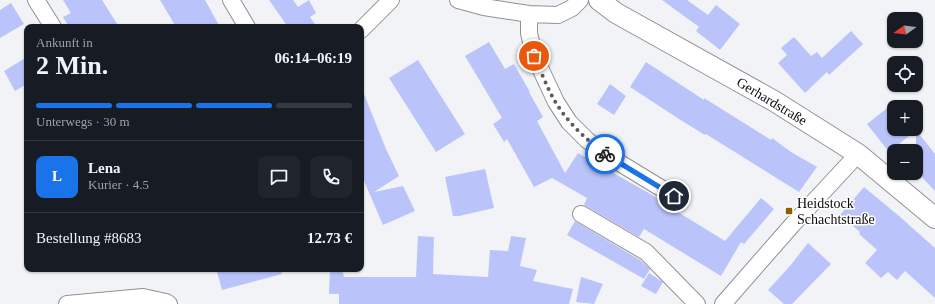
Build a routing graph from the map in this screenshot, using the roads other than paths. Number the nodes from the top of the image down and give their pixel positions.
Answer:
1 (36, 0) edge
2 (231, 0) edge
3 (391, 0) edge
4 (458, 0) edge
5 (580, 0) edge
6 (599, 0) edge
7 (529, 14) junction
8 (51, 24) edge
9 (244, 24) edge
10 (364, 27) edge
11 (858, 154) junction
12 (674, 196) dead end
13 (581, 214) dead end
14 (935, 218) edge
15 (726, 303) edge
16 (72, 304) edge
17 (169, 304) edge
18 (697, 304) edge

1 - 8 street
2 - 9 street
3 - 10 street
4 - 7 street
5 - 7 street
6 - 11 street, Gerhardstraße
7 - 12 street
11 - 14 street, Gerhardstraße
11 - 15 street
13 - 18 street
16 - 17 street

